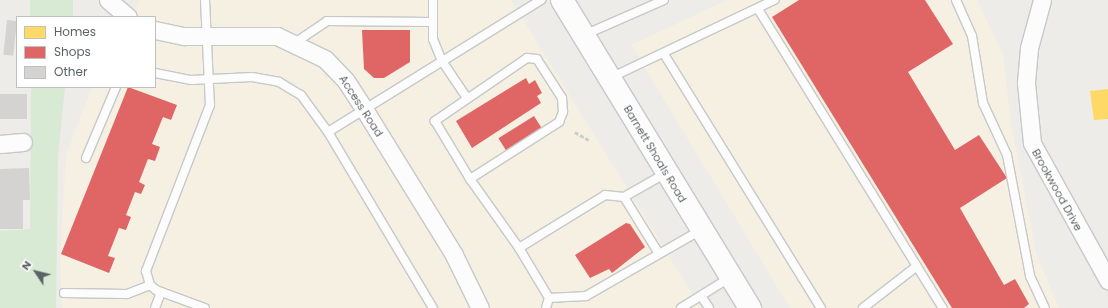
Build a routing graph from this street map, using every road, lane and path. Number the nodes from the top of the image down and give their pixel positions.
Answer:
1 (108, 0) edge
2 (205, 0) edge
3 (433, 0) edge
4 (541, 0) edge
5 (562, 0) edge
6 (664, 0) edge
7 (774, 0) edge
8 (956, 0) edge
9 (1042, 0) edge
10 (758, 9) junction
11 (127, 16) edge
12 (432, 22) junction
13 (156, 30) edge
14 (583, 35) junction
15 (205, 37) junction
16 (296, 42) junction
17 (664, 54) junction
18 (442, 61) junction
19 (156, 73) edge
20 (609, 79) junction
21 (208, 80) junction
22 (116, 88) edge
23 (467, 98) junction
24 (364, 109) junction
25 (328, 132) junction
26 (575, 132) dead end
27 (589, 140) dead end
28 (23, 142) dead end
29 (0, 144) edge
30 (86, 158) dead end
31 (667, 173) junction
32 (470, 179) junction
33 (624, 197) junction
34 (701, 230) junction
35 (518, 248) junction
36 (658, 252) junction
37 (918, 266) junction
38 (730, 277) junction
39 (1108, 280) edge
40 (150, 285) junction
41 (161, 292) junction
42 (64, 293) dead end
43 (700, 296) junction
44 (549, 298) junction
45 (155, 308) edge
46 (205, 308) edge
47 (433, 308) edge
48 (480, 308) edge
49 (546, 308) edge
50 (681, 308) edge
51 (709, 308) edge
52 (750, 308) edge
53 (821, 308) edge
54 (863, 308) edge
55 (943, 308) edge
56 (1046, 308) edge

1 - 11 street
2 - 15 lane
3 - 12 lane
4 - 18 lane
5 - 14 main road, Barnett Shoals Road
6 - 14 lane
7 - 10 lane
8 - 56 lane
9 - 39 street, Brookwood Drive
10 - 17 lane
10 - 37 lane
12 - 16 lane
12 - 18 lane
13 - 15 street, Access Road
14 - 20 main road, Barnett Shoals Road
15 - 16 street, Access Road
15 - 21 lane
16 - 24 street, Access Road
17 - 20 lane
17 - 53 lane
18 - 23 lane
18 - 24 lane
19 - 21 lane
20 - 31 main road, Barnett Shoals Road
21 - 25 lane
21 - 40 lane
22 - 30 lane
23 - 32 lane
23 - 32 lane
24 - 25 lane
24 - 48 street, Access Road
25 - 47 lane
26 - 27 path
28 - 29 street
31 - 33 lane
31 - 34 main road, Barnett Shoals Road
32 - 35 lane
33 - 35 lane
33 - 36 lane
34 - 36 lane
34 - 38 main road, Barnett Shoals Road
35 - 44 lane
36 - 44 lane
37 - 54 lane
37 - 55 lane
38 - 43 lane
38 - 52 main road, Barnett Shoals Road
40 - 41 lane
40 - 42 lane
41 - 45 lane
41 - 46 lane
43 - 50 lane
43 - 51 lane
44 - 49 lane

